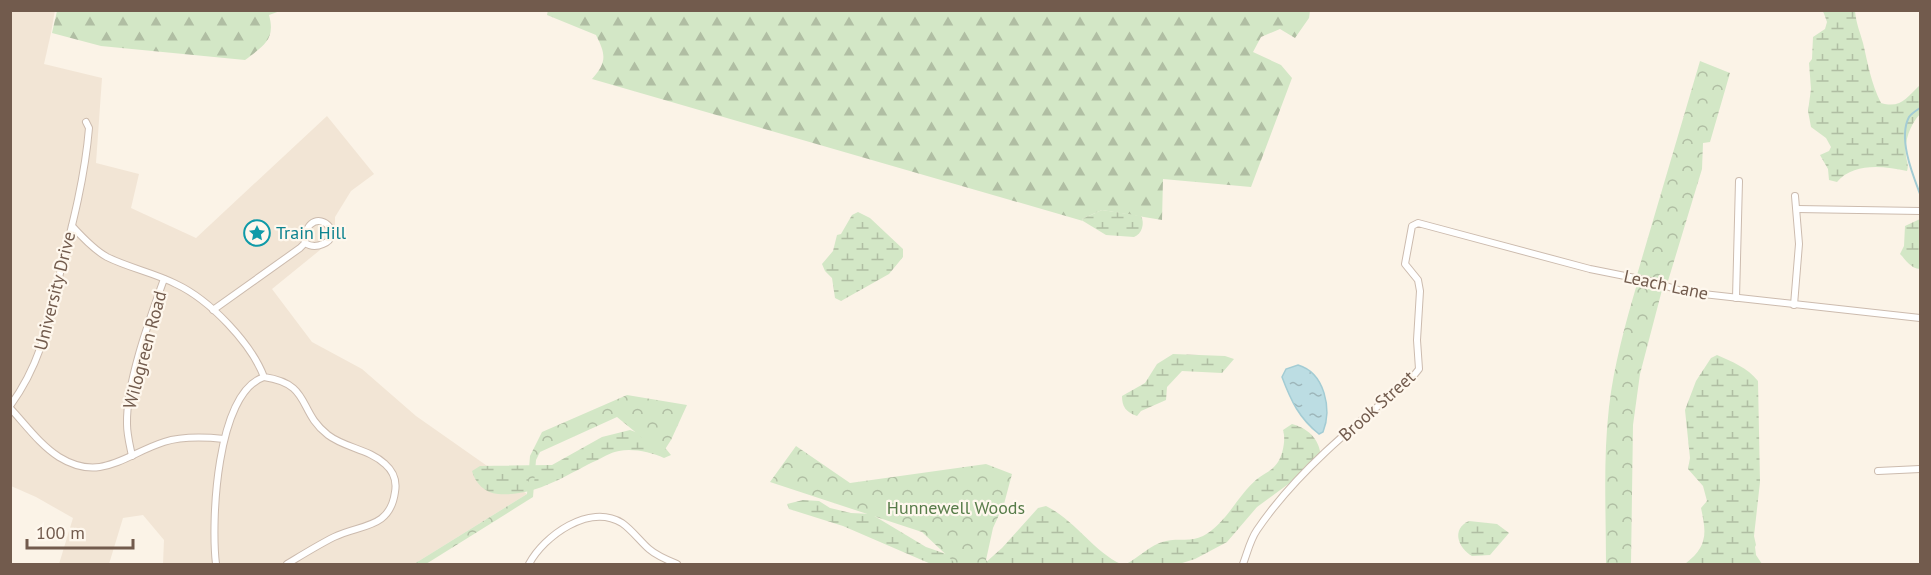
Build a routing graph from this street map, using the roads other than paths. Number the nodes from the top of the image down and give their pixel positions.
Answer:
1 (86, 122) dead end
2 (1739, 181) dead end
3 (1795, 196) dead end
4 (1797, 209) junction
5 (1920, 211) edge
6 (1418, 223) joint
7 (72, 226) junction
8 (305, 243) junction
9 (164, 279) junction
10 (1736, 298) junction
11 (1794, 305) junction
12 (213, 310) junction
13 (1920, 318) edge
14 (264, 377) junction
15 (10, 407) edge
16 (224, 439) junction
17 (132, 456) junction
18 (1920, 469) edge
19 (1878, 471) dead end
20 (216, 564) edge
21 (287, 564) edge
22 (529, 564) edge
23 (677, 564) edge
24 (1243, 564) edge

1 - 7 street, University Drive
2 - 10 street
3 - 4 street
4 - 5 street
4 - 11 street
6 - 10 street, Leach Lane
6 - 24 street, Brook Street
7 - 9 street
7 - 15 street, University Drive
8 - 8 street
8 - 12 street
9 - 12 street
9 - 17 street, Wilogreen Road
10 - 11 street, Leach Lane
11 - 13 street, Leach Lane
12 - 14 street
14 - 16 street
14 - 21 street
15 - 17 street
16 - 17 street
16 - 20 street
18 - 19 street
22 - 23 street

